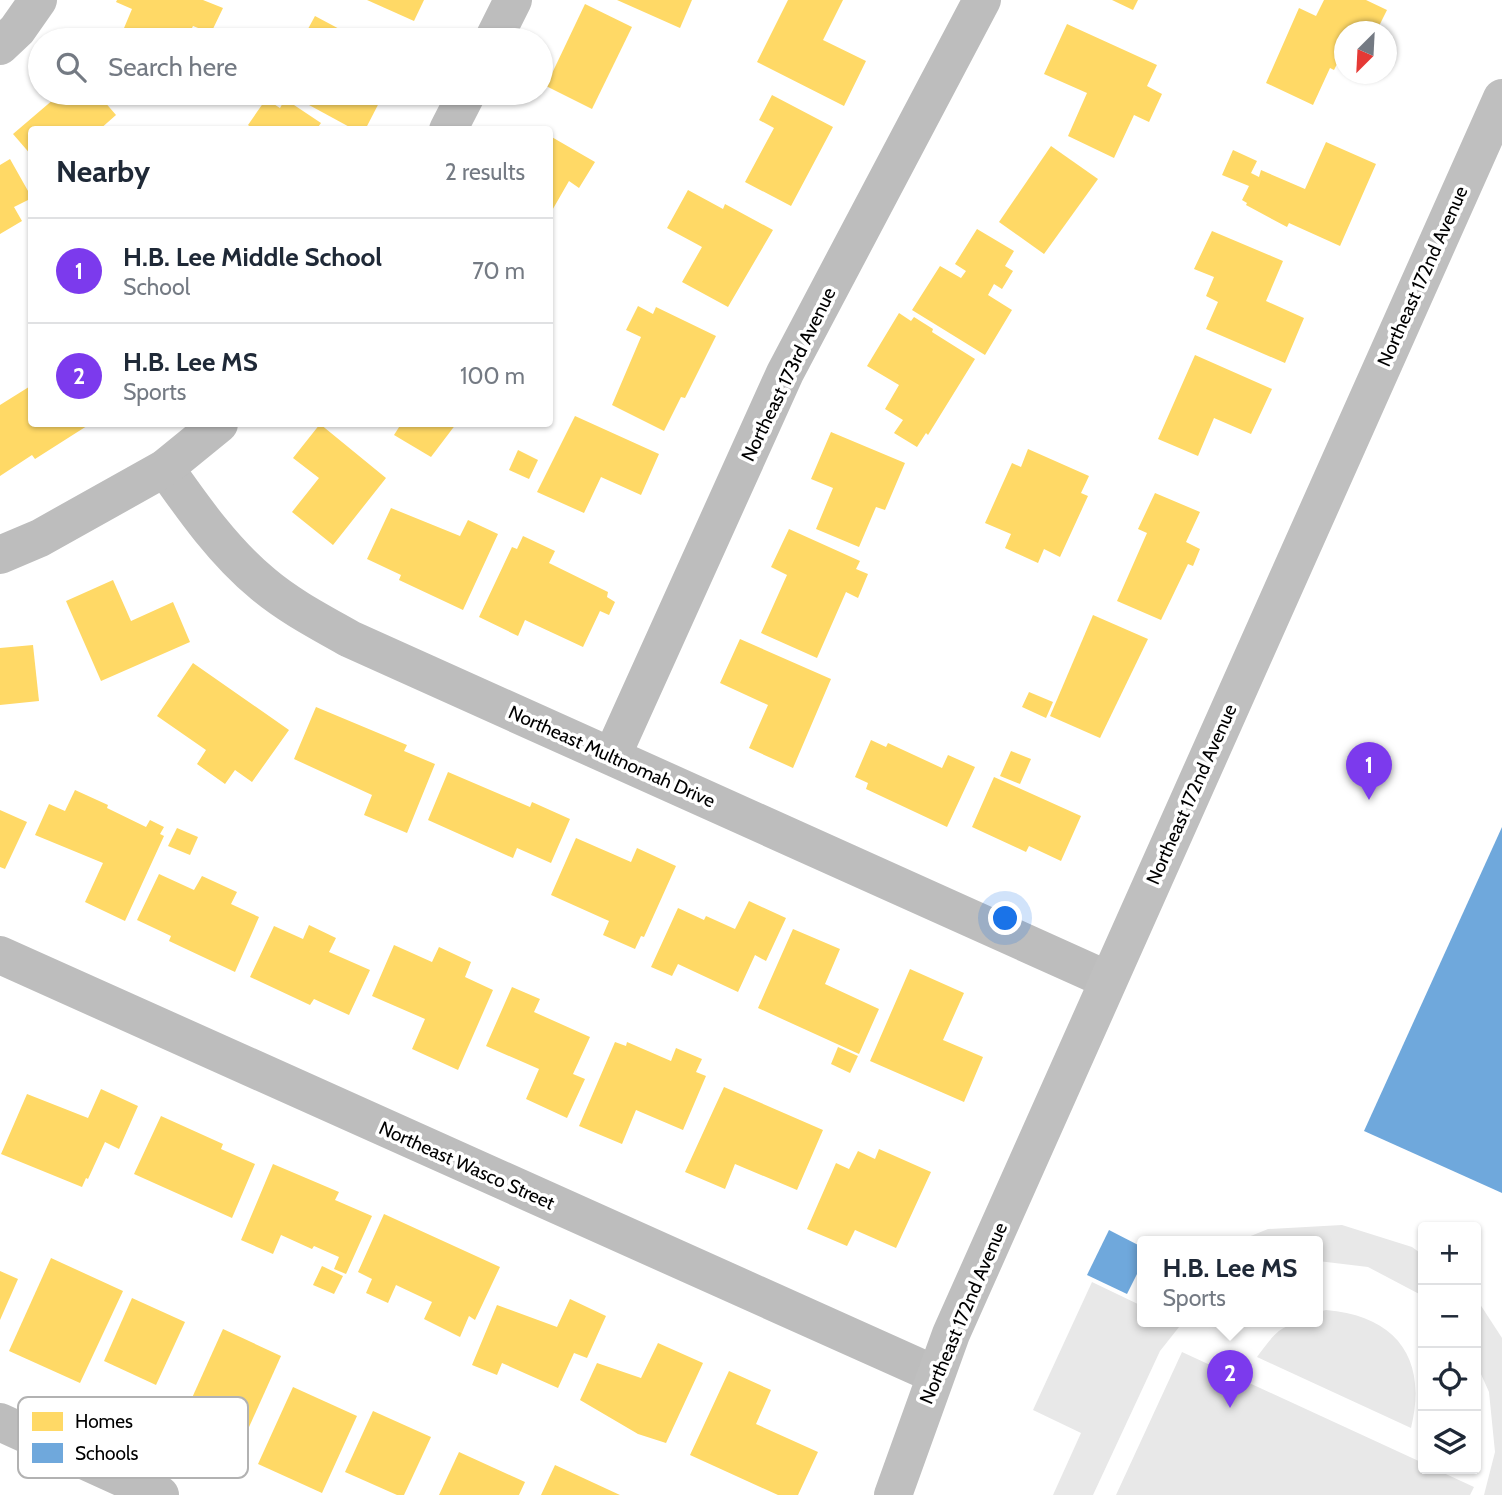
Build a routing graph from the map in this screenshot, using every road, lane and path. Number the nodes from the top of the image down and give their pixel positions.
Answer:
1 (38, 0) edge
2 (513, 0) edge
3 (982, 0) edge
4 (499, 28) edge
5 (0, 46) edge
6 (1502, 98) edge
7 (461, 105) edge
8 (450, 126) edge
9 (215, 427) edge
10 (165, 468) junction
11 (0, 555) edge
12 (612, 756) junction
13 (0, 955) edge
14 (1108, 979) junction
15 (934, 1374) junction
16 (0, 1422) edge
17 (18, 1430) edge
18 (122, 1478) edge
19 (159, 1495) edge
20 (893, 1495) edge

1 - 5 street
2 - 4 street
3 - 12 street, Northeast 173rd Avenue
6 - 14 street, Northeast 172nd Avenue
7 - 8 street
9 - 10 street
10 - 11 street
10 - 12 street, Northeast Multnomah Drive
12 - 14 street, Northeast Multnomah Drive
13 - 15 street, Northeast Wasco Street
14 - 15 street, Northeast 172nd Avenue
15 - 20 street, Northeast 172nd Avenue
16 - 17 street
18 - 19 street

